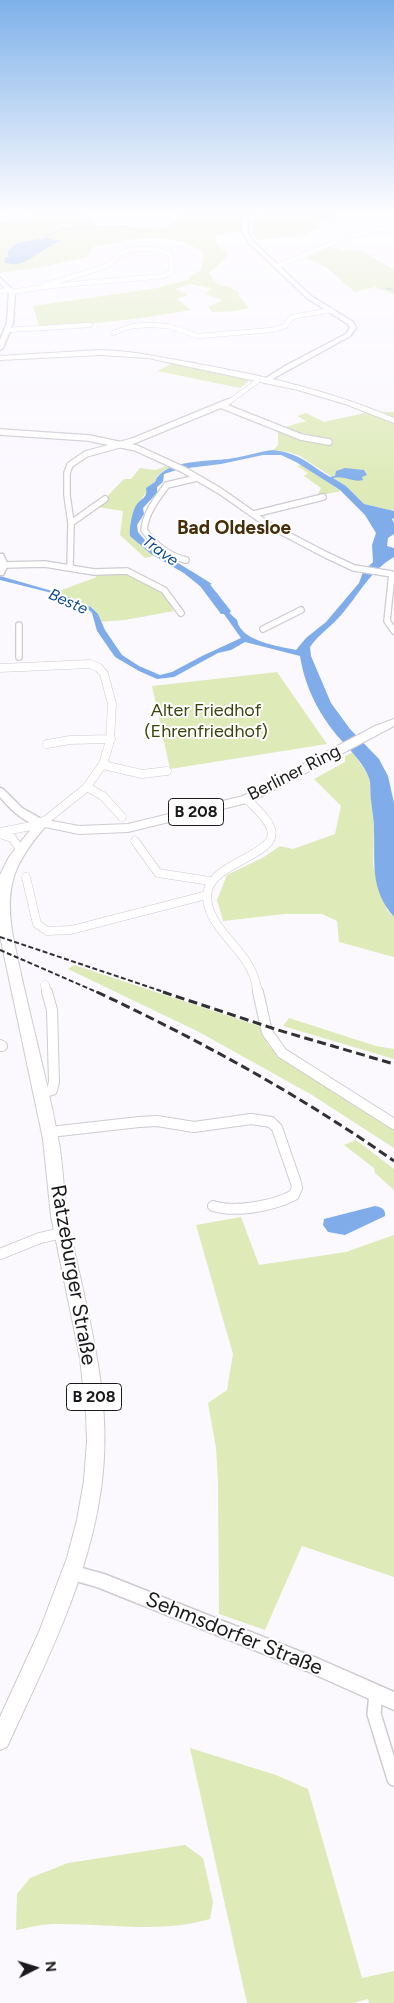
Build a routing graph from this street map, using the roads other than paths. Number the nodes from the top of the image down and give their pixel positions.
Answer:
1 (11, 301) edge
2 (317, 301) edge
3 (331, 310) junction
4 (90, 325) dead end
5 (8, 330) junction
6 (113, 333) dead end
7 (2, 353) edge
8 (263, 379) junction
9 (223, 406) junction
10 (394, 421) edge
11 (0, 432) edge
12 (329, 442) dead end
13 (123, 445) junction
14 (197, 478) junction
15 (323, 497) dead end
16 (105, 499) dead end
17 (254, 514) junction
18 (71, 523) junction
19 (0, 556) edge
20 (72, 558) junction
21 (186, 560) dead end
22 (45, 564) junction
23 (70, 567) junction
24 (1, 570) edge
25 (393, 574) edge
26 (300, 610) dead end
27 (179, 612) dead end
28 (19, 625) dead end
29 (263, 629) dead end
30 (394, 631) edge
31 (19, 662) junction
32 (0, 668) edge
33 (394, 722) edge
34 (111, 739) junction
35 (47, 744) dead end
36 (103, 764) junction
37 (167, 771) dead end
38 (87, 787) junction
39 (0, 791) edge
40 (247, 799) junction
41 (122, 817) dead end
42 (42, 823) junction
43 (0, 833) edge
44 (135, 841) dead end
45 (20, 850) junction
46 (26, 877) dead end
47 (210, 881) junction
48 (207, 895) junction
49 (45, 985) dead end
50 (41, 1093) junction
51 (394, 1124) edge
52 (50, 1132) junction
53 (213, 1206) dead end
54 (62, 1233) junction
55 (0, 1254) edge
56 (71, 1574) junction
57 (376, 1693) junction
58 (394, 1701) edge
59 (0, 1740) edge
60 (394, 1779) edge

1 - 5 main road
2 - 3 street
3 - 6 street
3 - 8 street
4 - 5 street
5 - 7 main road
7 - 8 main road
8 - 9 street
8 - 10 main road
9 - 12 street
9 - 13 street
11 - 13 street
13 - 14 street
13 - 18 street
14 - 17 street
14 - 21 street
15 - 17 street
16 - 18 street
17 - 25 street
18 - 20 street
19 - 24 street
20 - 22 street
20 - 23 street
22 - 23 street
22 - 24 street
23 - 27 street
25 - 30 street
26 - 29 street
28 - 31 street
31 - 32 street
31 - 34 street
33 - 40 main road, Berliner Ring / B 208
34 - 35 street
34 - 36 street
36 - 37 street
36 - 38 street
38 - 41 street
38 - 42 street
39 - 42 street
40 - 42 main road, Berliner Ring / B 208
40 - 47 street
42 - 43 street
42 - 45 main road, Ratzeburger Straße / B 208
43 - 45 street
44 - 47 street
45 - 50 main road, Ratzeburger Straße / B 208
46 - 48 street
47 - 48 street
48 - 51 street
49 - 50 street
50 - 52 main road, Ratzeburger Straße / B 208
52 - 53 street
52 - 54 main road, Ratzeburger Straße / B 208
54 - 55 street
54 - 56 main road, Ratzeburger Straße / B 208
56 - 57 main road, Sehmsdorfer Straße
56 - 59 main road, Ratzeburger Straße / B 208
57 - 58 main road, Sehmsdorfer Straße
57 - 60 street

